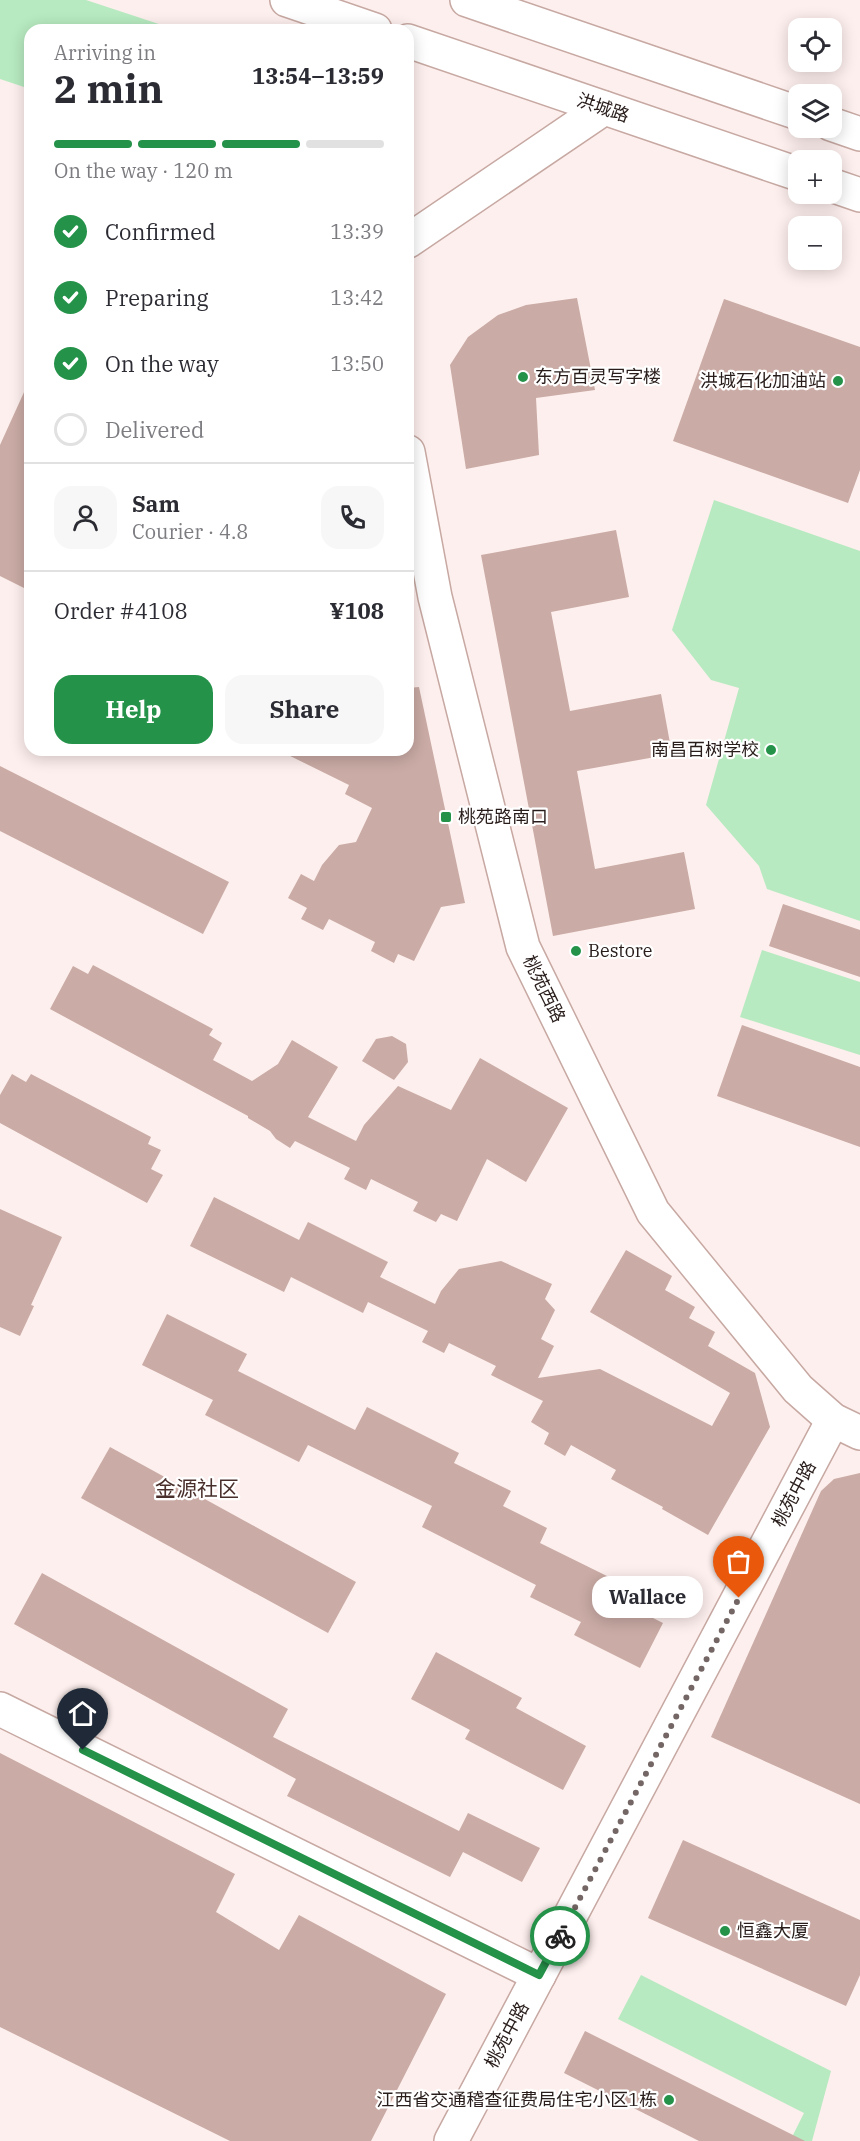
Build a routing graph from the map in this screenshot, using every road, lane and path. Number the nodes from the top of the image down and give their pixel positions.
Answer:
1 (287, 0) edge
2 (467, 0) edge
3 (325, 14) edge
4 (356, 24) edge
5 (414, 43) edge
6 (604, 108) junction
7 (788, 110) edge
8 (842, 128) edge
9 (860, 134) edge
10 (788, 171) edge
11 (842, 189) edge
12 (860, 195) edge
13 (414, 237) edge
14 (414, 484) edge
15 (847, 1426) edge
16 (0, 1709) edge
17 (539, 1975) junction
18 (451, 2141) edge

1 - 3 main road
2 - 7 main road
3 - 4 main road
5 - 6 main road, 洪城路
6 - 10 main road, 洪城路
6 - 13 main road
8 - 9 main road
11 - 12 main road
14 - 15 main road, 桃苑西路
15 - 17 main road, 桃苑中路
16 - 17 main road
17 - 18 main road, 桃苑中路

